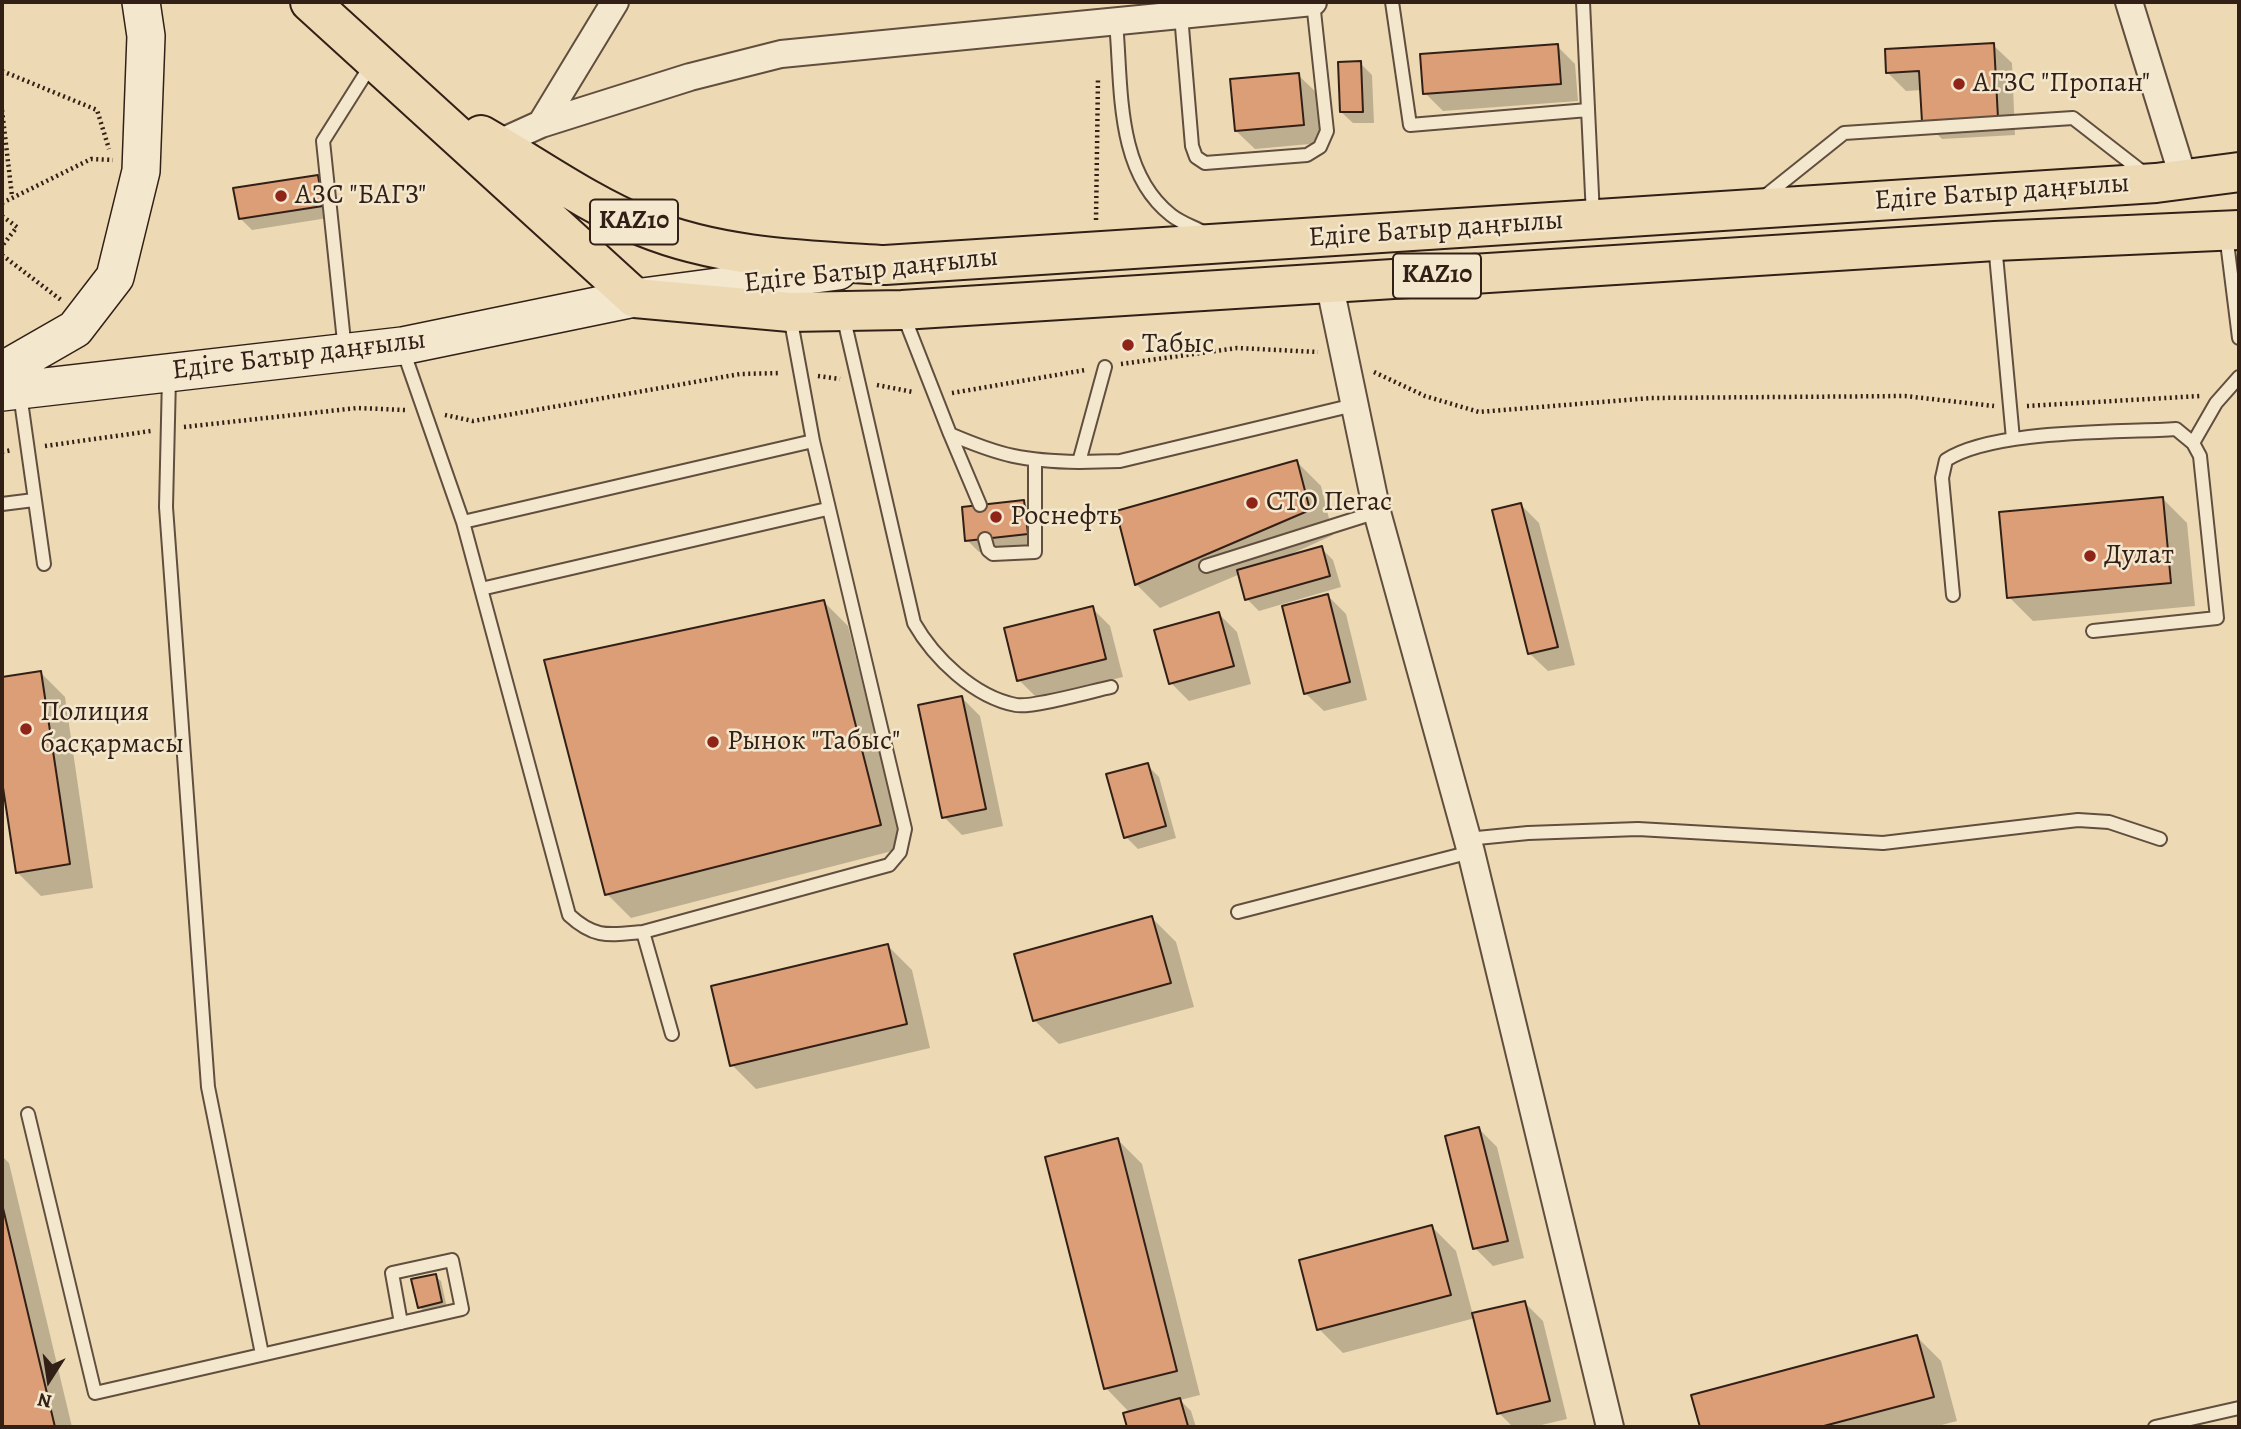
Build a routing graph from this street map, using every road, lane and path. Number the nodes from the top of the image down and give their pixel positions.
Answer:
1 (141, 2) edge
2 (310, 2) edge
3 (615, 2) edge
4 (1313, 2) edge
5 (1392, 2) edge
6 (1583, 2) edge
7 (2129, 2) edge
8 (1145, 10) edge
9 (1181, 15) junction
10 (1108, 23) junction
11 (374, 61) junction
12 (2, 71) edge
13 (411, 94) junction
14 (2, 110) edge
15 (1588, 110) junction
16 (541, 124) junction
17 (497, 144) junction
18 (127, 160) junction
19 (2239, 172) edge
20 (2170, 182) junction
21 (12, 196) junction
22 (2, 203) edge
23 (1748, 210) junction
24 (2, 216) edge
25 (1594, 220) junction
26 (1096, 228) dead end
27 (2233, 230) edge
28 (1995, 241) junction
29 (1223, 243) junction
30 (2, 246) edge
31 (2, 255) edge
32 (886, 265) junction
33 (1329, 282) junction
34 (635, 298) junction
35 (902, 310) junction
36 (789, 312) junction
37 (842, 312) junction
38 (84, 317) junction
39 (2238, 325) edge
40 (2239, 338) edge
41 (402, 346) junction
42 (345, 351) junction
43 (1343, 355) junction
44 (1105, 367) junction
45 (169, 372) junction
46 (800, 373) junction
47 (2239, 377) edge
48 (858, 381) junction
49 (8, 384) edge
50 (2223, 395) junction
51 (936, 396) junction
52 (1354, 405) junction
53 (2010, 407) junction
54 (425, 411) junction
55 (168, 429) junction
56 (950, 434) junction
57 (2013, 439) junction
58 (813, 441) junction
59 (2193, 443) junction
60 (27, 449) junction
61 (2, 452) edge
62 (1035, 461) junction
63 (1079, 462) junction
64 (34, 500) junction
65 (2, 504) edge
66 (979, 505) dead end
67 (827, 509) junction
68 (1377, 512) junction
69 (463, 522) junction
70 (985, 539) dead end
71 (44, 564) dead end
72 (1206, 566) dead end
73 (481, 589) junction
74 (1953, 595) dead end
75 (2093, 631) dead end
76 (1111, 687) dead end
77 (2160, 839) dead end
78 (1469, 846) junction
79 (1238, 912) dead end
80 (643, 932) junction
81 (672, 1034) dead end
82 (29, 1114) dead end
83 (401, 1323) junction
84 (262, 1354) junction
85 (2239, 1408) edge
86 (1610, 1427) edge
87 (2155, 1427) edge

1 - 18 main road
2 - 11 main road, KAZ10
3 - 16 street
4 - 9 street
4 - 9 lane
5 - 15 lane
6 - 15 lane
7 - 20 street
8 - 9 street
8 - 10 street
10 - 16 street
10 - 26 path
10 - 29 lane
11 - 13 main road, KAZ10
11 - 42 lane
12 - 18 path
13 - 17 main road, KAZ10
13 - 34 main road, KAZ10
14 - 21 path
15 - 25 lane
16 - 17 street
17 - 32 main road, KAZ10
18 - 21 path
18 - 38 main road
19 - 20 main road, Едіге Батыр даңғылы / KAZ10
20 - 23 main road, Едіге Батыр даңғылы / KAZ10
20 - 23 lane
21 - 22 path
23 - 25 main road, Едіге Батыр даңғылы / KAZ10
24 - 30 path
25 - 29 main road, Едіге Батыр даңғылы / KAZ10
27 - 28 main road, Едіге Батыр даңғылы / KAZ10
27 - 39 lane
28 - 33 main road, Едіге Батыр даңғылы / KAZ10
28 - 53 lane
29 - 32 main road, Едіге Батыр даңғылы / KAZ10
31 - 38 path
32 - 34 main road, Едіге Батыр даңғылы
33 - 35 main road, Едіге Батыр даңғылы / KAZ10
33 - 43 street
34 - 36 main road, Едіге Батыр даңғылы / KAZ10
34 - 41 main road, Едіге Батыр даңғылы
35 - 37 main road, Едіге Батыр даңғылы / KAZ10
35 - 51 lane
36 - 37 main road, Едіге Батыр даңғылы / KAZ10
36 - 46 lane
37 - 48 lane
38 - 49 main road
39 - 40 lane
41 - 42 main road, Едіге Батыр даңғылы
41 - 54 lane
42 - 45 main road, Едіге Батыр даңғылы
43 - 44 path
43 - 52 street
43 - 53 path
44 - 51 path
44 - 63 lane
45 - 49 main road, Едіге Батыр даңғылы
45 - 55 lane
46 - 48 path
46 - 54 path
46 - 58 lane
47 - 50 lane
48 - 51 path
48 - 76 lane
49 - 60 lane
50 - 53 path
50 - 59 lane
51 - 56 lane
52 - 63 lane
52 - 68 street
53 - 57 lane
54 - 55 path
54 - 69 lane
55 - 60 path
55 - 84 lane
56 - 62 lane
56 - 66 lane
57 - 59 lane
57 - 74 lane
58 - 67 lane
58 - 69 lane
59 - 75 lane
60 - 61 path
60 - 64 lane
62 - 63 lane
62 - 70 lane
64 - 65 lane
64 - 71 lane
67 - 73 lane
67 - 80 lane
68 - 72 lane
68 - 78 street
69 - 73 lane
73 - 80 lane
77 - 78 lane
78 - 79 lane
78 - 86 street
80 - 81 lane
82 - 84 lane
83 - 83 lane
83 - 84 lane
85 - 87 lane

